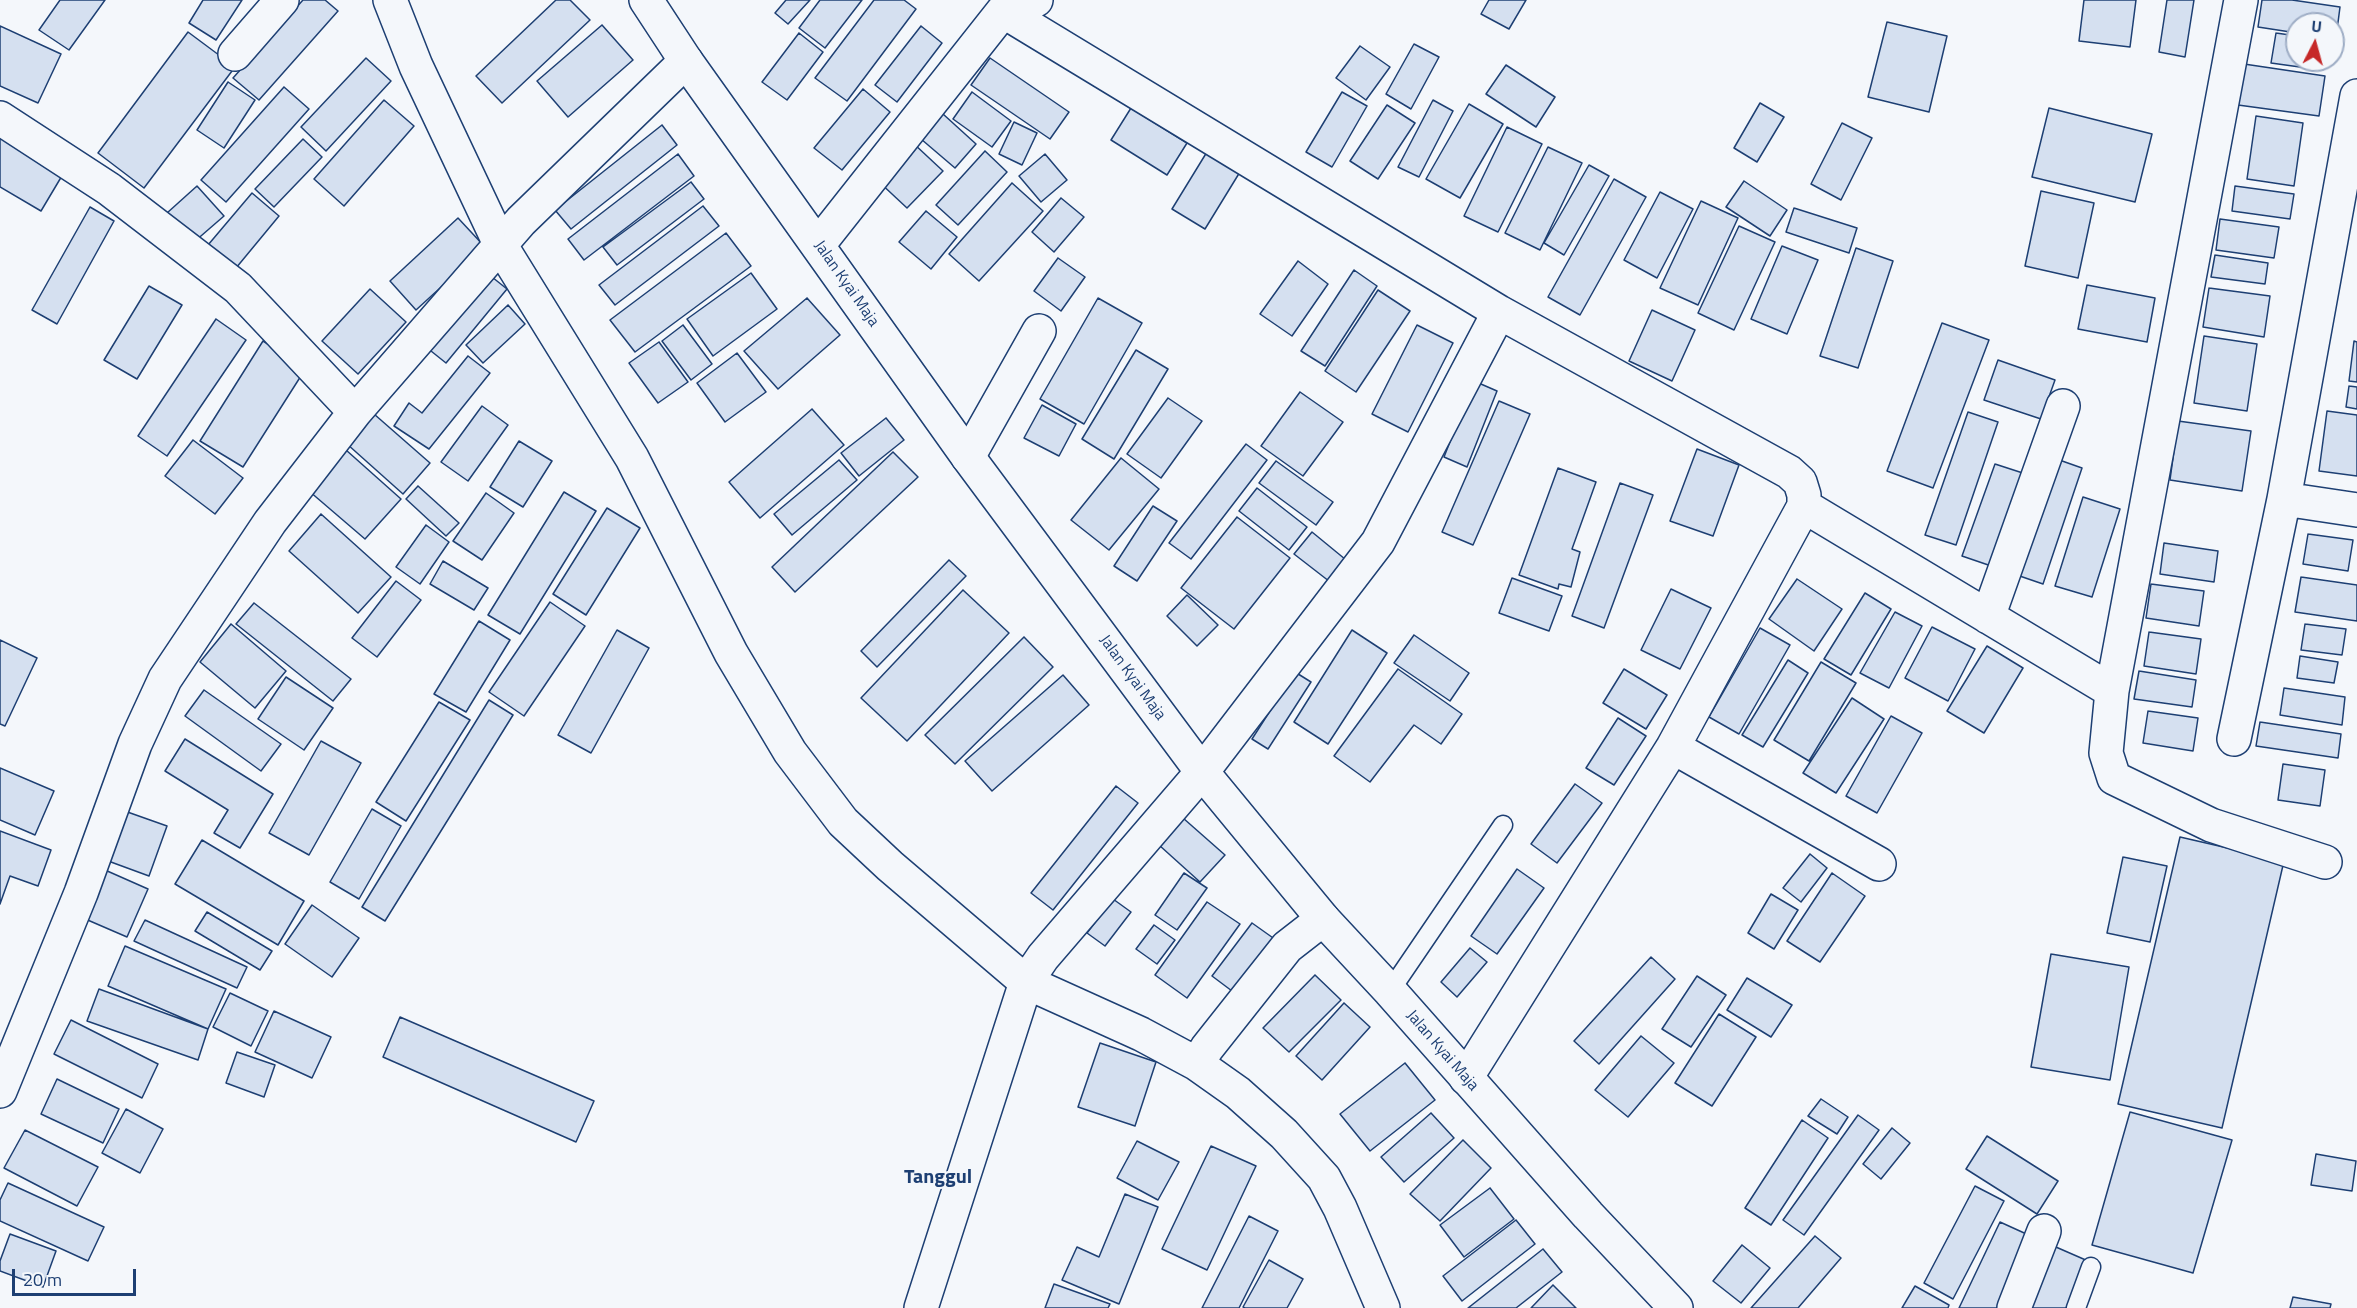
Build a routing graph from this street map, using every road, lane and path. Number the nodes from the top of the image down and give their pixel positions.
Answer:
1 (282, 0) edge
2 (390, 0) edge
3 (646, 0) edge
4 (1036, 0) edge
5 (2241, 0) edge
6 (1003, 12) junction
7 (235, 54) dead end
8 (686, 61) junction
9 (2357, 96) edge
10 (0, 118) edge
11 (522, 222) junction
12 (818, 245) junction
13 (1499, 312) junction
14 (1039, 332) dead end
15 (2063, 406) dead end
16 (355, 412) junction
17 (968, 457) junction
18 (2284, 499) junction
19 (1804, 506) junction
20 (2357, 510) edge
21 (1988, 617) junction
22 (2112, 691) junction
23 (2234, 739) dead end
24 (1673, 747) junction
25 (1202, 772) junction
26 (1503, 825) dead end
27 (2325, 862) dead end
28 (1878, 864) dead end
29 (1323, 919) junction
30 (1034, 969) junction
31 (1390, 991) junction
32 (1210, 1045) junction
33 (1466, 1078) junction
34 (0, 1091) edge
35 (2044, 1231) dead end
36 (2091, 1267) dead end
37 (921, 1308) edge
38 (1383, 1308) edge
39 (1676, 1308) edge
40 (2014, 1308) edge
41 (2076, 1308) edge

1 - 7 street
2 - 11 street
3 - 8 street, Jalan Kyai Maja
4 - 6 street
5 - 22 street
6 - 12 street
6 - 13 street
8 - 11 street
8 - 12 street, Jalan Kyai Maja
9 - 18 street
10 - 16 street
11 - 16 street
11 - 30 street
12 - 17 street, Jalan Kyai Maja
13 - 19 street
13 - 25 street
14 - 17 street
15 - 21 street
16 - 34 street
17 - 25 street, Jalan Kyai Maja
18 - 20 street
18 - 23 street
19 - 21 street
19 - 24 street
21 - 22 street
22 - 27 street
24 - 28 street
24 - 33 street
25 - 29 street, Jalan Kyai Maja
25 - 30 street
26 - 31 lane
29 - 31 street, Jalan Kyai Maja
29 - 32 street
30 - 32 street
30 - 37 street
31 - 33 street, Jalan Kyai Maja
32 - 38 street
33 - 39 street, Jalan Kyai Maja
35 - 40 street
36 - 41 lane

